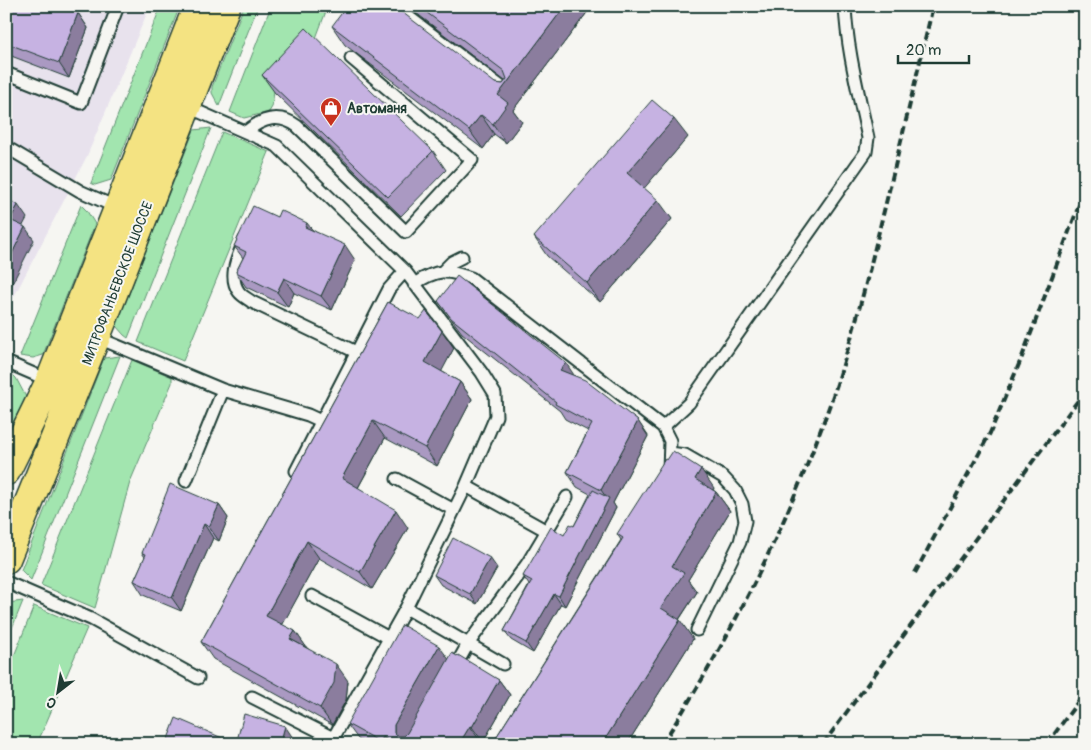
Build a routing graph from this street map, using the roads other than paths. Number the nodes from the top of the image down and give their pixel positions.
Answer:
1 (118, 6) edge
2 (198, 6) edge
3 (226, 6) edge
4 (394, 6) edge
5 (845, 6) edge
6 (351, 58) edge
7 (6, 73) edge
8 (513, 96) edge
9 (186, 106) junction
10 (247, 131) junction
11 (6, 147) edge
12 (118, 208) junction
13 (250, 225) edge
14 (462, 257) dead end
15 (405, 271) junction
16 (443, 271) junction
17 (414, 284) junction
18 (96, 337) junction
19 (356, 352) junction
20 (6, 362) edge
21 (50, 381) junction
22 (223, 390) junction
23 (321, 421) junction
24 (663, 427) junction
25 (670, 453) junction
26 (6, 471) edge
27 (397, 479) dead end
28 (186, 481) dead end
29 (290, 483) edge
30 (664, 483) edge
31 (466, 486) junction
32 (567, 496) dead end
33 (454, 510) junction
34 (547, 531) junction
35 (6, 559) edge
36 (6, 582) edge
37 (312, 596) dead end
38 (406, 608) junction
39 (697, 630) dead end
40 (389, 638) junction
41 (468, 644) junction
42 (503, 664) dead end
43 (449, 677) edge
44 (198, 678) dead end
45 (252, 697) dead end
46 (331, 741) edge

1 - 7 lane
2 - 12 main road, МИТРОФАНЬЕВСКОЕ ШОССЕ
3 - 9 main road, МИТРОФАНЬЕВСКОЕ ШОССЕ
4 - 8 lane
5 - 24 lane
6 - 10 lane
9 - 10 lane
9 - 18 main road, МИТРОФАНЬЕВСКОЕ ШОССЕ
10 - 15 lane
11 - 12 lane
12 - 21 main road, МИТРОФАНЬЕВСКОЕ ШОССЕ
13 - 19 lane
14 - 16 lane
15 - 17 lane
15 - 19 lane
16 - 17 lane
16 - 24 lane
17 - 31 lane
18 - 22 lane
18 - 35 main road, МИТРОФАНЬЕВСКОЕ ШОССЕ
19 - 23 lane
20 - 21 lane
21 - 26 main road, МИТРОФАНЬЕВСКОЕ ШОССЕ
22 - 23 lane
22 - 28 lane
23 - 29 lane
24 - 25 lane
25 - 30 lane
25 - 39 lane
27 - 33 lane
31 - 33 lane
31 - 34 lane
32 - 34 lane
33 - 38 lane
34 - 41 lane
36 - 44 lane
37 - 40 lane
38 - 40 lane
38 - 41 lane
40 - 46 lane
41 - 42 lane
41 - 43 lane
45 - 46 lane

